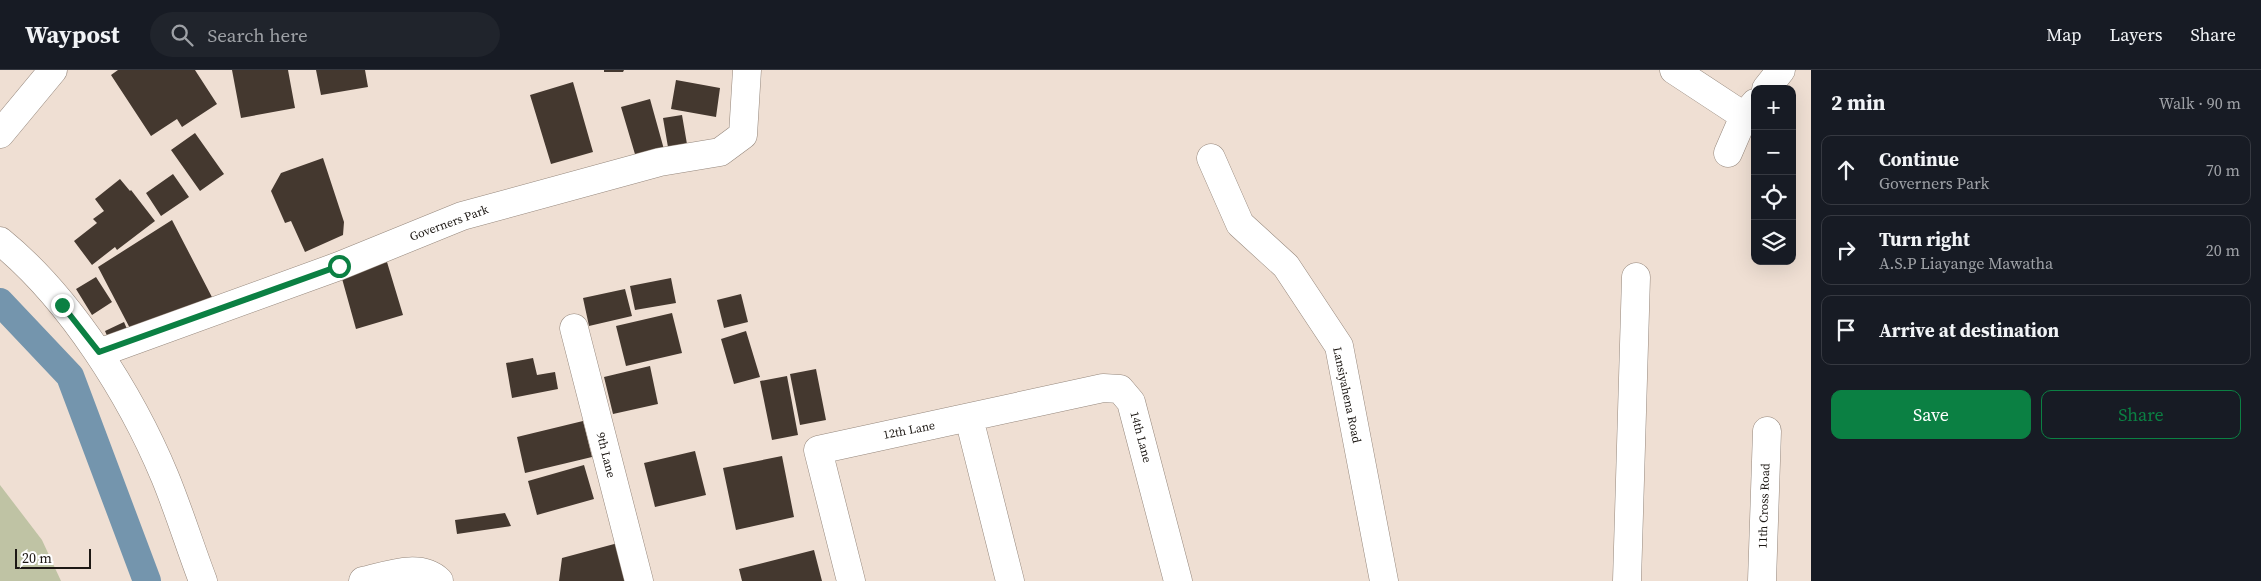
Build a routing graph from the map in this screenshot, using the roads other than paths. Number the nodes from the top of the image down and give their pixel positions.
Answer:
1 (53, 70) edge
2 (748, 70) edge
3 (1674, 70) edge
4 (1781, 70) edge
5 (1769, 85) edge
6 (1750, 109) edge
7 (0, 134) edge
8 (1728, 152) dead end
9 (1211, 158) dead end
10 (0, 241) edge
11 (1636, 277) dead end
12 (574, 328) dead end
13 (99, 352) junction
14 (969, 418) junction
15 (1767, 431) dead end
16 (203, 581) edge
17 (363, 581) edge
18 (440, 581) edge
19 (638, 581) edge
20 (851, 581) edge
21 (1010, 581) edge
22 (1178, 581) edge
23 (1384, 581) edge
24 (1627, 581) edge
25 (1762, 581) edge

1 - 7 street
2 - 13 street, Governers Park
3 - 6 street
4 - 5 street
6 - 8 street
9 - 23 street, Lansiyahena Road
10 - 13 street
11 - 24 street
12 - 19 street, 9th Lane
13 - 16 street
14 - 20 street, 12th Lane
14 - 21 street
14 - 22 street, 14th Lane
15 - 25 street, 11th Cross Road
17 - 18 street

